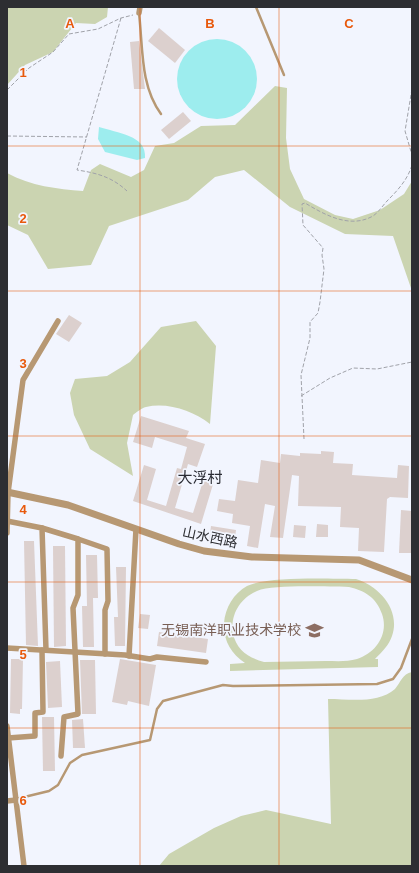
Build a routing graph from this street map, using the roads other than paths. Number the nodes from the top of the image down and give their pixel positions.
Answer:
1 (256, 7) edge
2 (139, 10) edge
3 (284, 75) dead end
4 (161, 114) dead end
5 (58, 322) dead end
6 (8, 493) edge
7 (7, 521) edge
8 (42, 528) junction
9 (136, 529) junction
10 (7, 533) edge
11 (78, 539) junction
12 (412, 580) edge
13 (412, 639) edge
14 (7, 648) edge
15 (44, 650) junction
16 (75, 652) junction
17 (105, 654) junction
18 (129, 656) junction
19 (206, 662) dead end
20 (7, 726) edge
21 (8, 738) junction
22 (61, 756) dead end
23 (16, 800) junction
24 (7, 802) edge
25 (24, 866) edge

1 - 3 lane
2 - 4 lane
5 - 6 street
6 - 7 street
6 - 9 street, 山水西路
7 - 8 street
7 - 10 street
8 - 11 street
8 - 15 street
9 - 12 street, 山水西路
9 - 18 street
11 - 16 street
11 - 17 street
13 - 23 lane
14 - 15 street
15 - 16 street
15 - 21 street
16 - 17 street
16 - 22 street
17 - 18 street
18 - 19 street
20 - 21 street
21 - 23 street
23 - 24 street
23 - 25 street

